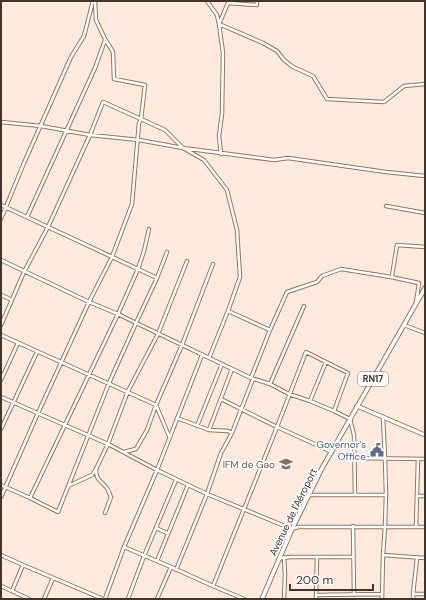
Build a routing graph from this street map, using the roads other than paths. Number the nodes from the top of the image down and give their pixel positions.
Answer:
1 (94, 1) edge
2 (207, 1) edge
3 (257, 1) edge
4 (219, 24) junction
5 (105, 39) junction
6 (425, 84) edge
7 (141, 119) junction
8 (1, 122) edge
9 (41, 126) junction
10 (66, 131) junction
11 (90, 135) junction
12 (138, 140) junction
13 (183, 148) junction
14 (220, 154) junction
15 (425, 176) edge
16 (1, 205) edge
17 (386, 206) dead end
18 (6, 207) junction
19 (425, 213) edge
20 (27, 217) junction
21 (1, 219) edge
22 (48, 227) junction
23 (149, 229) dead end
24 (425, 247) edge
25 (168, 252) dead end
26 (112, 257) junction
27 (1, 260) edge
28 (187, 261) dead end
29 (213, 264) dead end
30 (138, 269) junction
31 (24, 272) junction
32 (391, 277) junction
33 (157, 278) junction
34 (425, 288) edge
35 (1, 295) edge
36 (12, 300) junction
37 (90, 302) junction
38 (415, 305) junction
39 (304, 306) dead end
40 (228, 312) junction
41 (118, 314) junction
42 (136, 323) junction
43 (1, 325) edge
44 (404, 325) junction
45 (270, 330) junction
46 (425, 333) edge
47 (158, 334) junction
48 (1, 335) edge
49 (18, 343) junction
50 (182, 345) junction
51 (37, 352) junction
52 (202, 355) junction
53 (209, 358) junction
54 (62, 362) junction
55 (326, 362) junction
56 (222, 364) junction
57 (232, 369) junction
58 (89, 374) junction
59 (252, 378) junction
60 (1, 380) edge
61 (109, 383) junction
62 (270, 384) junction
63 (128, 391) junction
64 (289, 394) junction
65 (1, 397) edge
66 (221, 399) junction
67 (310, 401) junction
68 (13, 402) junction
69 (156, 404) junction
70 (357, 406) junction
71 (242, 409) junction
72 (334, 411) junction
73 (38, 413) junction
74 (177, 418) junction
75 (383, 418) junction
76 (350, 420) junction
77 (65, 425) junction
78 (197, 426) junction
79 (277, 427) junction
80 (1, 429) edge
81 (208, 430) junction
82 (232, 433) junction
83 (87, 435) junction
84 (425, 435) edge
85 (170, 437) junction
86 (108, 444) junction
87 (124, 452) junction
88 (332, 452) junction
89 (354, 458) junction
90 (385, 458) junction
91 (418, 459) junction
92 (425, 459) edge
93 (96, 469) junction
94 (157, 470) junction
95 (176, 480) junction
96 (1, 485) edge
97 (188, 485) junction
98 (67, 486) junction
99 (5, 487) junction
100 (207, 494) junction
101 (308, 495) junction
102 (355, 495) junction
103 (386, 495) junction
104 (417, 496) junction
105 (425, 496) edge
106 (1, 497) edge
107 (30, 498) junction
108 (244, 509) junction
109 (105, 513) dead end
110 (353, 526) junction
111 (385, 526) junction
112 (416, 527) junction
113 (425, 527) edge
114 (156, 528) junction
115 (292, 529) junction
116 (168, 533) junction
117 (124, 548) junction
118 (282, 553) junction
119 (1, 555) edge
120 (383, 555) junction
121 (144, 556) junction
122 (284, 557) junction
123 (317, 557) junction
124 (353, 557) junction
125 (279, 558) junction
126 (417, 558) junction
127 (425, 558) edge
128 (157, 561) junction
129 (23, 565) junction
130 (171, 567) junction
131 (176, 570) junction
132 (53, 578) junction
133 (1, 586) edge
134 (213, 586) junction
135 (12, 591) junction
136 (382, 594) junction
137 (413, 594) junction
138 (425, 594) edge
139 (317, 595) junction
140 (354, 595) junction
141 (29, 599) edge
142 (44, 599) edge
143 (104, 599) edge
144 (128, 599) edge
145 (157, 599) edge
146 (244, 599) edge
147 (262, 599) edge
148 (284, 599) edge
149 (316, 599) edge
150 (382, 599) edge
151 (413, 599) edge

1 - 5 street
1 - 9 street
2 - 4 street
3 - 4 street
4 - 6 street
4 - 14 street
5 - 7 street
5 - 10 street
7 - 11 street
7 - 12 street
7 - 13 street
8 - 9 street
9 - 10 street
9 - 18 street
10 - 11 street
10 - 20 street
11 - 12 street
11 - 22 street
12 - 13 street
12 - 26 street
13 - 14 street
13 - 40 street
14 - 15 street
16 - 18 street
17 - 19 street
18 - 20 street
18 - 21 street
20 - 22 street
22 - 26 street
22 - 31 street
23 - 30 street
24 - 32 street
25 - 33 street
26 - 30 street
26 - 37 street
27 - 31 street
28 - 47 street
29 - 50 street
30 - 33 street
30 - 41 street
31 - 36 street
31 - 37 street
32 - 38 street
32 - 45 street
33 - 42 street
34 - 38 main road, Avenue de l'Aéroport / RN17
35 - 36 street
36 - 43 street
37 - 41 street
37 - 54 street
38 - 44 main road, Avenue de l'Aéroport / RN17
39 - 62 street
40 - 45 street
40 - 53 street
41 - 42 street
41 - 58 street
42 - 47 street
42 - 61 street
44 - 46 street
44 - 70 main road, Avenue de l'Aéroport / RN17
45 - 59 street
47 - 50 street
47 - 63 street
48 - 49 street
49 - 51 street
49 - 60 street
50 - 52 street
50 - 69 street
51 - 54 street
51 - 68 street
52 - 53 street
52 - 74 street
53 - 56 street
54 - 58 street
54 - 73 street
55 - 64 street
55 - 67 street
55 - 72 street
56 - 57 street
56 - 78 street
57 - 59 street
57 - 66 street
58 - 61 street
58 - 77 street
59 - 62 street
59 - 71 street
61 - 63 street
61 - 83 street
62 - 64 street
63 - 69 street
63 - 86 street
64 - 67 street
64 - 79 street
65 - 68 street
66 - 71 street
66 - 81 street
67 - 72 street
68 - 73 street
68 - 80 street
69 - 85 street
69 - 87 street
70 - 75 street
70 - 76 main road, Avenue de l'Aéroport / RN17
71 - 79 street
71 - 82 street
72 - 76 street
73 - 77 street
73 - 99 street
74 - 78 street
74 - 85 street
75 - 84 street
75 - 90 street
76 - 88 main road, Avenue de l'Aéroport / RN17
76 - 89 street
77 - 83 street
77 - 107 street
78 - 81 street
79 - 88 street
79 - 108 street
81 - 82 street
82 - 100 street
83 - 86 street
83 - 98 street
85 - 94 street
86 - 87 street
86 - 93 street
87 - 94 street
88 - 101 main road, Avenue de l'Aéroport / RN17
89 - 90 street
89 - 102 street
90 - 91 street
90 - 103 street
91 - 92 street
91 - 104 street
93 - 98 street
93 - 109 street
94 - 95 street
94 - 117 street
95 - 97 street
95 - 114 street
96 - 99 street
97 - 100 street
97 - 116 street
98 - 107 street
99 - 106 street
99 - 107 street
100 - 108 street
100 - 131 street
101 - 102 street
101 - 115 main road, Avenue de l'Aéroport / RN17
102 - 103 street
103 - 111 street
104 - 105 street
104 - 112 street
108 - 115 street
108 - 134 street
110 - 111 street
110 - 115 street
110 - 124 street
111 - 112 street
111 - 120 street
112 - 113 street
114 - 116 street
114 - 121 street
115 - 118 main road, Avenue de l'Aéroport / RN17
116 - 128 street
117 - 121 street
117 - 143 street
118 - 122 street
118 - 125 main road, Avenue de l'Aéroport / RN17
119 - 129 street
120 - 126 street
120 - 136 street
121 - 128 street
121 - 144 street
122 - 123 street
122 - 125 street
122 - 148 street
123 - 124 street
123 - 139 street
124 - 140 street
125 - 147 main road, Avenue de l'Aéroport / RN17
126 - 127 street
126 - 137 street
128 - 130 street
129 - 132 street
129 - 135 street
130 - 131 street
130 - 145 street
131 - 134 street
132 - 142 street
132 - 143 street
133 - 135 street
134 - 146 street
135 - 141 street
136 - 140 street
136 - 150 street
137 - 138 street
137 - 151 street
139 - 140 street
139 - 149 street

